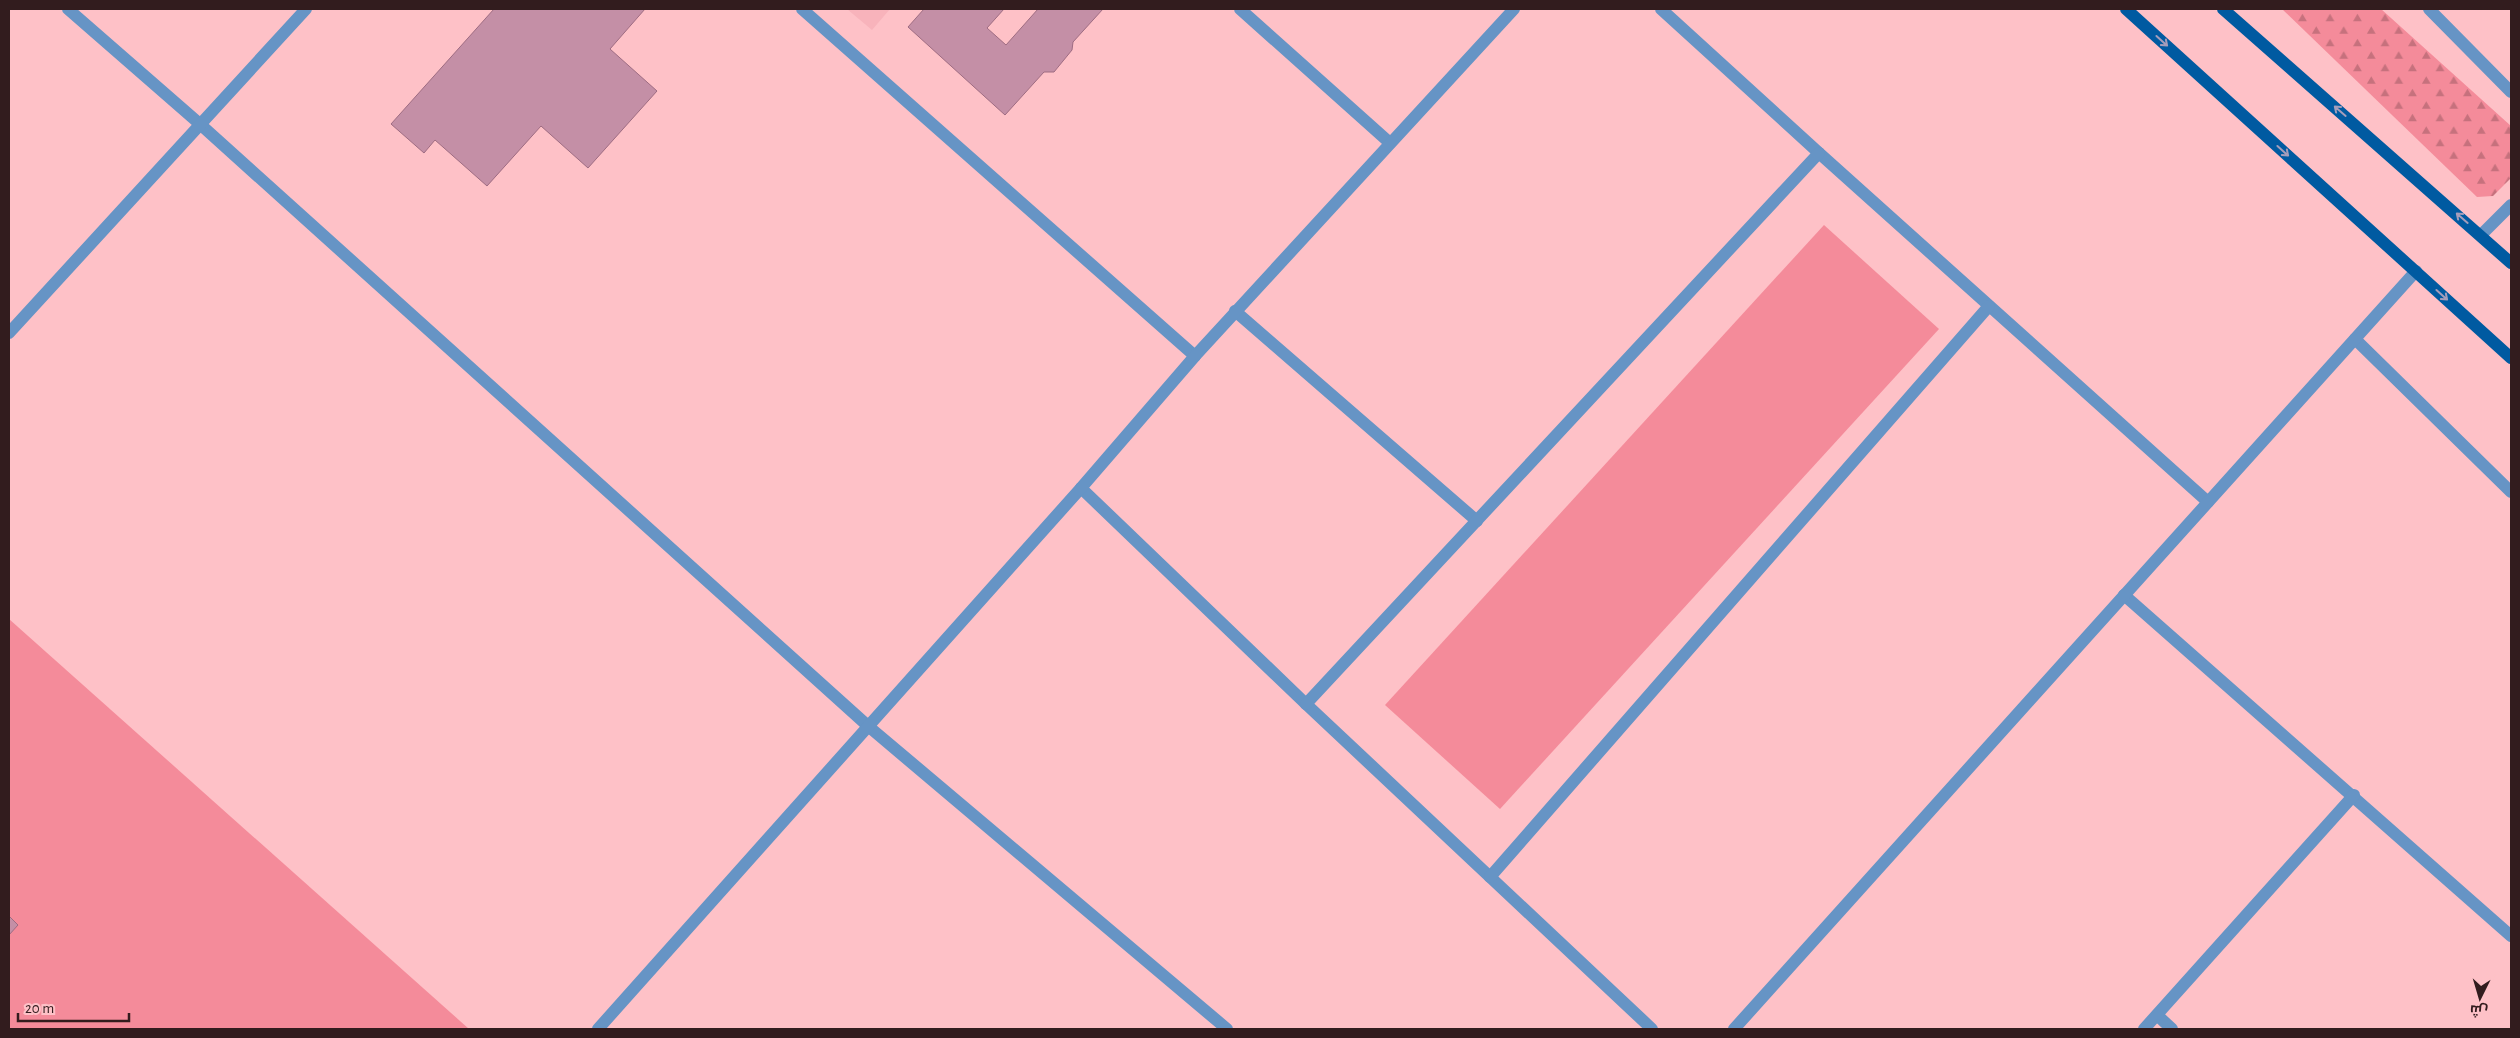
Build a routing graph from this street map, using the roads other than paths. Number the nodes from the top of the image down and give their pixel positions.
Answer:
1 (68, 9) edge
2 (306, 9) edge
3 (802, 9) edge
4 (1240, 9) edge
5 (1514, 9) edge
6 (1661, 9) edge
7 (2126, 9) edge
8 (2222, 9) edge
9 (2429, 9) edge
10 (2511, 92) edge
11 (201, 125) junction
12 (1390, 143) junction
13 (1818, 153) junction
14 (2511, 205) edge
15 (2481, 235) junction
16 (2511, 263) edge
17 (2416, 271) junction
18 (1990, 306) junction
19 (1235, 311) junction
20 (9, 332) edge
21 (2355, 339) junction
22 (1195, 356) junction
23 (2511, 358) edge
24 (1081, 488) junction
25 (2511, 492) edge
26 (2208, 502) junction
27 (1477, 521) junction
28 (2124, 595) junction
29 (1306, 704) junction
30 (868, 726) junction
31 (2354, 796) junction
32 (1490, 877) junction
33 (2511, 936) edge
34 (2157, 1015) junction
35 (598, 1029) edge
36 (1227, 1029) edge
37 (1652, 1029) edge
38 (1734, 1029) edge
39 (2144, 1029) edge
40 (2172, 1029) edge

1 - 11 street
2 - 11 street
3 - 22 street
4 - 12 street
5 - 12 street
6 - 13 street
7 -> 17 main road
15 -> 8 main road
9 - 10 street
11 - 20 street
11 - 30 street
12 - 19 street
13 - 18 street
13 - 27 street
14 - 15 street
15 - 16 main road
17 - 21 street
17 -> 23 main road
18 - 26 street
18 - 32 street
19 - 22 street
19 - 27 street
21 - 25 street
21 - 26 street
22 - 24 street
24 - 29 street
24 - 30 street
26 - 28 street
27 - 29 street
28 - 31 street
28 - 38 street
29 - 32 street
30 - 35 street
30 - 36 street
31 - 33 street
31 - 34 street
32 - 37 street
34 - 39 street
34 - 40 street

